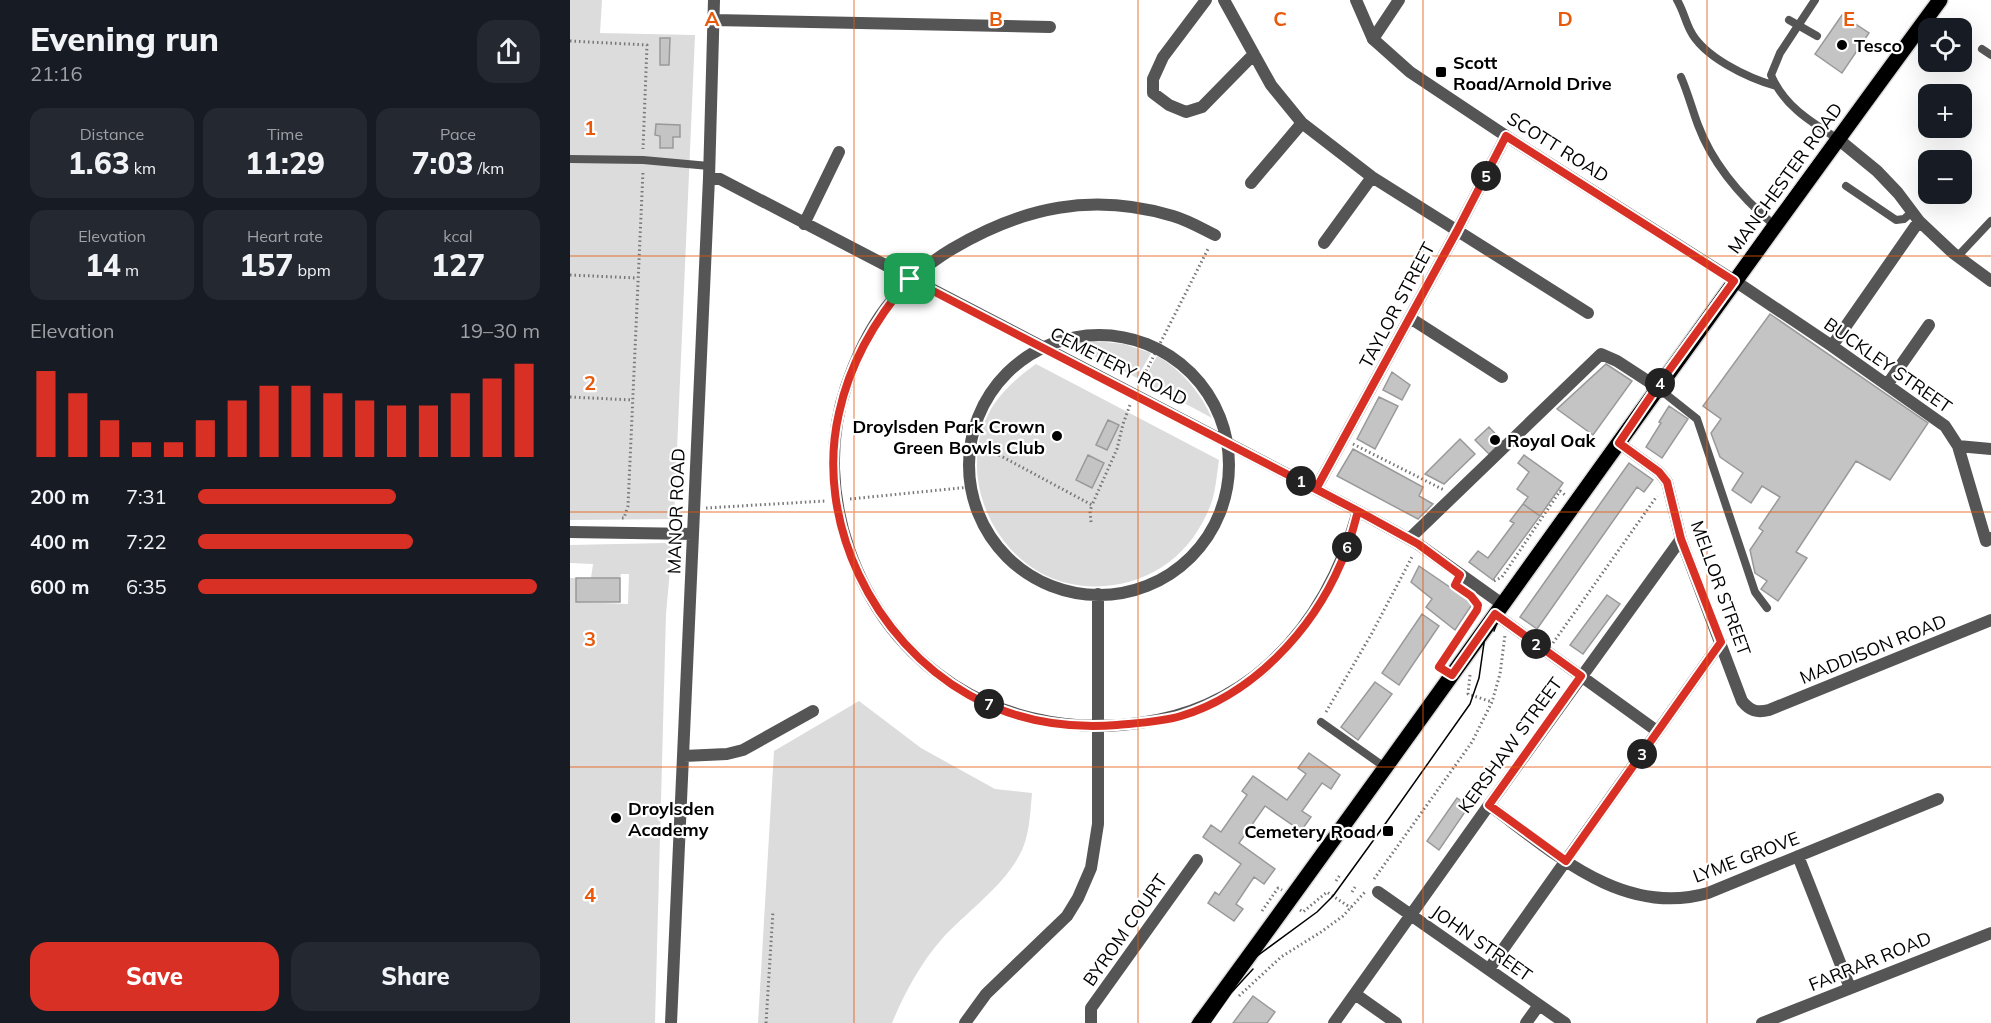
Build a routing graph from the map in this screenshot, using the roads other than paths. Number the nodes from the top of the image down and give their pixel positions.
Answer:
1 (714, 0) edge
2 (1206, 0) edge
3 (1224, 0) edge
4 (1356, 0) edge
5 (1399, 0) edge
6 (1677, 0) edge
7 (1815, 0) edge
8 (1940, 0) edge
9 (713, 20) junction
10 (1789, 20) dead end
11 (1799, 25) junction
12 (1050, 27) dead end
13 (1817, 36) dead end
14 (1373, 39) junction
15 (1982, 49) dead end
16 (1254, 54) junction
17 (1991, 54) edge
18 (1681, 77) dead end
19 (1776, 86) junction
20 (1302, 123) junction
21 (1506, 136) junction
22 (1838, 139) junction
23 (839, 152) dead end
24 (570, 159) edge
25 (709, 172) junction
26 (1372, 177) junction
27 (1251, 183) dead end
28 (1846, 186) dead end
29 (1916, 217) junction
30 (1991, 221) edge
31 (804, 224) junction
32 (1774, 225) junction
33 (1457, 231) junction
34 (1215, 235) road end
35 (1324, 243) dead end
36 (1958, 256) junction
37 (910, 279) junction
38 (1734, 281) junction
39 (1991, 281) edge
40 (1588, 313) dead end
41 (1410, 318) junction
42 (1929, 325) dead end
43 (1832, 346) junction
44 (1043, 348) junction
45 (1502, 377) dead end
46 (1887, 385) junction
47 (1657, 387) junction
48 (1619, 443) junction
49 (1229, 444) junction
50 (1958, 446) junction
51 (1991, 449) edge
52 (1316, 489) junction
53 (1358, 511) junction
54 (570, 532) edge
55 (693, 534) junction
56 (1991, 538) edge
57 (1681, 539) junction
58 (1414, 541) junction
59 (1098, 594) junction
60 (1767, 608) dead end
61 (1499, 609) junction
62 (1991, 620) edge
63 (1721, 642) junction
64 (1581, 676) junction
65 (1768, 710) joint
66 (813, 711) dead end
67 (1321, 722) road end
68 (1098, 726) junction
69 (1658, 731) junction
70 (684, 756) junction
71 (1386, 769) junction
72 (1938, 799) dead end
73 (1489, 805) junction
74 (1798, 856) junction
75 (1197, 860) dead end
76 (1566, 861) junction
77 (1372, 888) road end
78 (1411, 914) junction
79 (1991, 933) edge
80 (1489, 969) junction
81 (1850, 988) junction
82 (1355, 994) junction
83 (1539, 1005) junction
84 (670, 1023) edge
85 (965, 1023) edge
86 (1091, 1023) edge
87 (1200, 1023) edge
88 (1334, 1023) edge
89 (1396, 1023) edge
90 (1526, 1023) edge
91 (1565, 1023) edge
92 (1762, 1023) edge

1 - 9 street, MANOR ROAD
2 - 16 street
3 - 16 street
4 - 14 street, SCOTT ROAD
5 - 14 street
6 - 19 lane
7 - 11 lane
8 - 22 main road, MANCHESTER ROAD
9 - 12 street
9 - 25 street, MANOR ROAD
10 - 11 lane
11 - 13 lane
11 - 19 lane
14 - 21 street, SCOTT ROAD
15 - 17 lane
16 - 20 street
18 - 32 lane
19 - 22 lane
20 - 26 street
20 - 27 street
21 - 33 street, TAYLOR STREET
21 - 38 street, SCOTT ROAD
22 - 29 street
22 - 32 main road, MANCHESTER ROAD
23 - 31 street
24 - 25 lane
25 - 31 street, CEMETERY ROAD
25 - 55 street, MANOR ROAD
26 - 33 street
26 - 35 street
28 - 29 lane
29 - 36 street
29 - 43 street
30 - 36 lane
31 - 37 street, CEMETERY ROAD
32 - 38 main road, MANCHESTER ROAD
33 - 40 street
33 - 41 street, TAYLOR STREET
34 - 37 street
36 - 39 street
37 - 44 street, CEMETERY ROAD
37 - 68 street
38 - 43 street, BUCKLEY STREET
38 - 47 main road, MANCHESTER ROAD
41 - 45 street
41 - 52 street, TAYLOR STREET
42 - 46 street
43 - 46 street, BUCKLEY STREET
44 - 49 street, CEMETERY ROAD
44 - 49 street
44 - 59 street
46 - 50 street, BUCKLEY STREET
47 - 48 main road, MANCHESTER ROAD
47 - 58 street
47 - 60 lane
48 - 57 street, MELLOR STREET
48 - 61 main road, MANCHESTER ROAD
49 - 52 street, CEMETERY ROAD
49 - 59 street
50 - 51 street
50 - 56 street, BUCKLEY STREET
52 - 53 street, CEMETERY ROAD
53 - 58 street, CEMETERY ROAD
53 - 68 street
54 - 55 street
55 - 70 street, MANOR ROAD
57 - 63 street, MELLOR STREET
57 - 64 street, KERSHAW STREET
58 - 61 street, CEMETERY ROAD
59 - 68 street
61 - 64 street, CEMETERY ROAD
61 - 71 main road, MANCHESTER ROAD
62 - 65 street, MADDISON ROAD
63 - 65 street, MELLOR STREET
63 - 69 street
64 - 69 street, CEMETERY ROAD
64 - 73 street, KERSHAW STREET
66 - 70 street
67 - 71 lane
68 - 85 street
69 - 76 street
70 - 84 street, MANOR ROAD
71 - 87 main road, MANCHESTER ROAD
72 - 74 street, LYME GROVE
73 - 76 street, LYME GROVE
73 - 78 street, KERSHAW STREET
74 - 76 street, LYME GROVE
74 - 81 street
75 - 86 street, BYROM COURT
76 - 80 street
77 - 78 street, JOHN STREET
78 - 80 street, JOHN STREET
78 - 82 street, KERSHAW STREET
79 - 81 street, FARRAR ROAD
80 - 83 street, JOHN STREET
81 - 92 street, FARRAR ROAD
82 - 88 street, KERSHAW STREET
82 - 89 street
83 - 90 street
83 - 91 street, JOHN STREET

